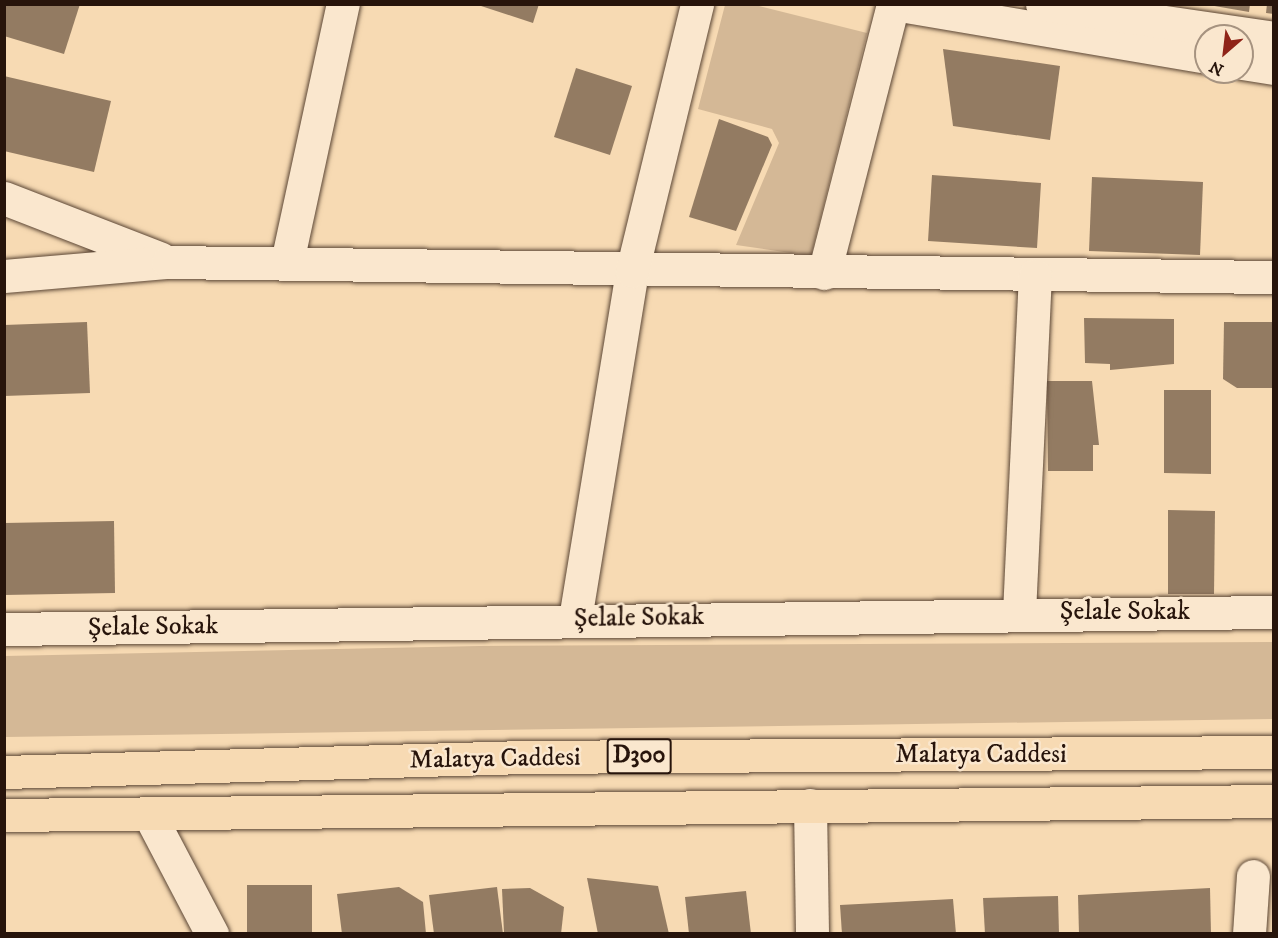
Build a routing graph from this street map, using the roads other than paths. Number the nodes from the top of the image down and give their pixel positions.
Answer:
1 (343, 4) edge
2 (697, 4) edge
3 (894, 4) edge
4 (1042, 4) edge
5 (1274, 38) edge
6 (1194, 55) edge
7 (1254, 65) edge
8 (1274, 68) edge
9 (4, 198) edge
10 (168, 262) junction
11 (287, 262) junction
12 (632, 271) junction
13 (824, 273) junction
14 (1035, 275) junction
15 (4, 276) edge
16 (1274, 277) edge
17 (1019, 612) junction
18 (1274, 612) edge
19 (575, 619) junction
20 (4, 629) edge
21 (1274, 752) edge
22 (4, 772) edge
23 (1274, 801) edge
24 (810, 805) junction
25 (149, 814) junction
26 (4, 815) edge
27 (1253, 876) dead end
28 (212, 933) edge
29 (812, 933) edge
30 (1249, 933) edge

1 - 11 street
2 - 12 street
3 - 6 street
3 - 13 street
4 - 5 street
7 - 8 street
9 - 10 street
10 - 11 street
10 - 15 street
11 - 12 street
12 - 13 street
12 - 19 street
13 - 14 street
14 - 16 street
14 - 17 street
17 - 18 street, Şelale Sokak
17 - 19 street, Şelale Sokak
19 - 20 street, Şelale Sokak
21 - 22 highway, Malatya Caddesi / D300
23 - 24 highway, Malatya Caddesi / D300
24 - 25 highway, Malatya Caddesi / D300
24 - 29 street
25 - 26 highway, Malatya Caddesi / D300
25 - 28 street
27 - 30 street

